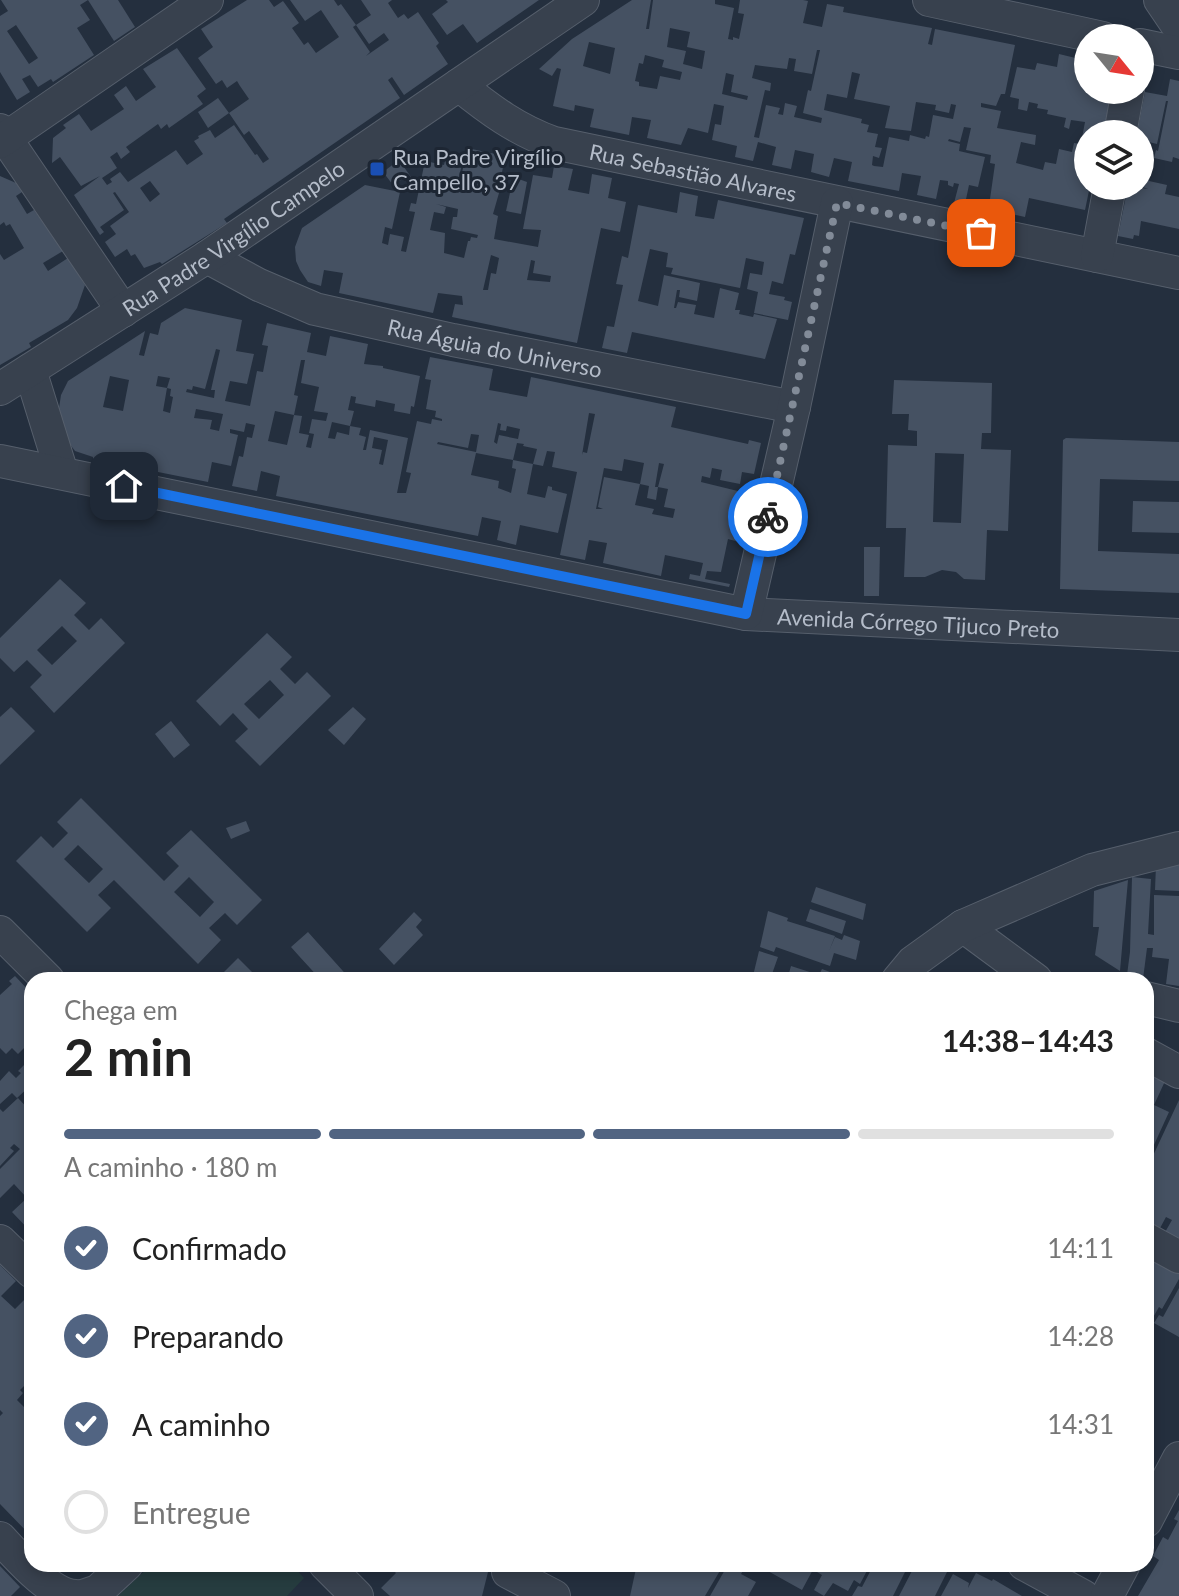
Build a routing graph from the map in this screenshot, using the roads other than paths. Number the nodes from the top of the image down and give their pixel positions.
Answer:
1 (207, 0) edge
2 (583, 0) edge
3 (929, 0) edge
4 (1160, 0) edge
5 (1179, 28) edge
6 (1074, 32) edge
7 (1154, 48) edge
8 (1179, 53) edge
9 (459, 85) junction
10 (2, 137) edge
11 (1107, 200) edge
12 (837, 203) junction
13 (1097, 256) junction
14 (207, 257) junction
15 (1179, 273) edge
16 (123, 311) junction
17 (30, 370) junction
18 (0, 389) edge
19 (794, 407) junction
20 (0, 461) edge
21 (62, 473) junction
22 (746, 614) junction
23 (1179, 635) edge
24 (1179, 848) edge
25 (963, 926) junction
26 (0, 932) edge
27 (40, 972) edge
28 (905, 972) edge
29 (1026, 972) edge
30 (1154, 1000) edge
31 (1179, 1006) edge
32 (1154, 1058) edge
33 (1179, 1072) edge
34 (0, 1241) edge
35 (1154, 1243) edge
36 (1179, 1257) edge
37 (24, 1264) edge
38 (1179, 1458) edge
39 (1154, 1506) edge
40 (0, 1538) edge
41 (24, 1562) edge
42 (34, 1572) edge
43 (118, 1572) edge
44 (333, 1572) edge
45 (1039, 1572) edge
46 (1120, 1572) edge
47 (507, 1577) edge
48 (75, 1596) edge
49 (83, 1596) edge
50 (357, 1596) edge
51 (554, 1596) edge
52 (1083, 1596) edge
53 (1107, 1596) edge

1 - 10 street
2 - 9 street, Rua Padre Virgílio Campelo
3 - 6 street
4 - 5 street
7 - 8 street
9 - 12 street, Rua Sebastião Alvares
9 - 14 street, Rua Padre Virgílio Campelo
10 - 16 street
11 - 13 street
12 - 13 street, Rua Sebastião Alvares
12 - 19 street
13 - 15 street, Rua Sebastião Alvares
14 - 16 street, Rua Padre Virgílio Campelo
14 - 19 street, Rua Águia do Universo
16 - 17 street, Rua Padre Virgílio Campelo
17 - 18 street, Rua Padre Virgílio Campelo
17 - 21 street
19 - 22 street
20 - 21 street, Avenida Córrego Tijuco Preto
21 - 22 street, Avenida Córrego Tijuco Preto
22 - 23 street, Avenida Córrego Tijuco Preto
24 - 25 street
25 - 28 street
25 - 29 street
26 - 27 street
30 - 31 street
32 - 33 street
34 - 37 street
35 - 36 street
38 - 39 street
40 - 41 street
42 - 48 street
43 - 49 street
44 - 50 street
45 - 52 street
46 - 53 street
47 - 51 street

